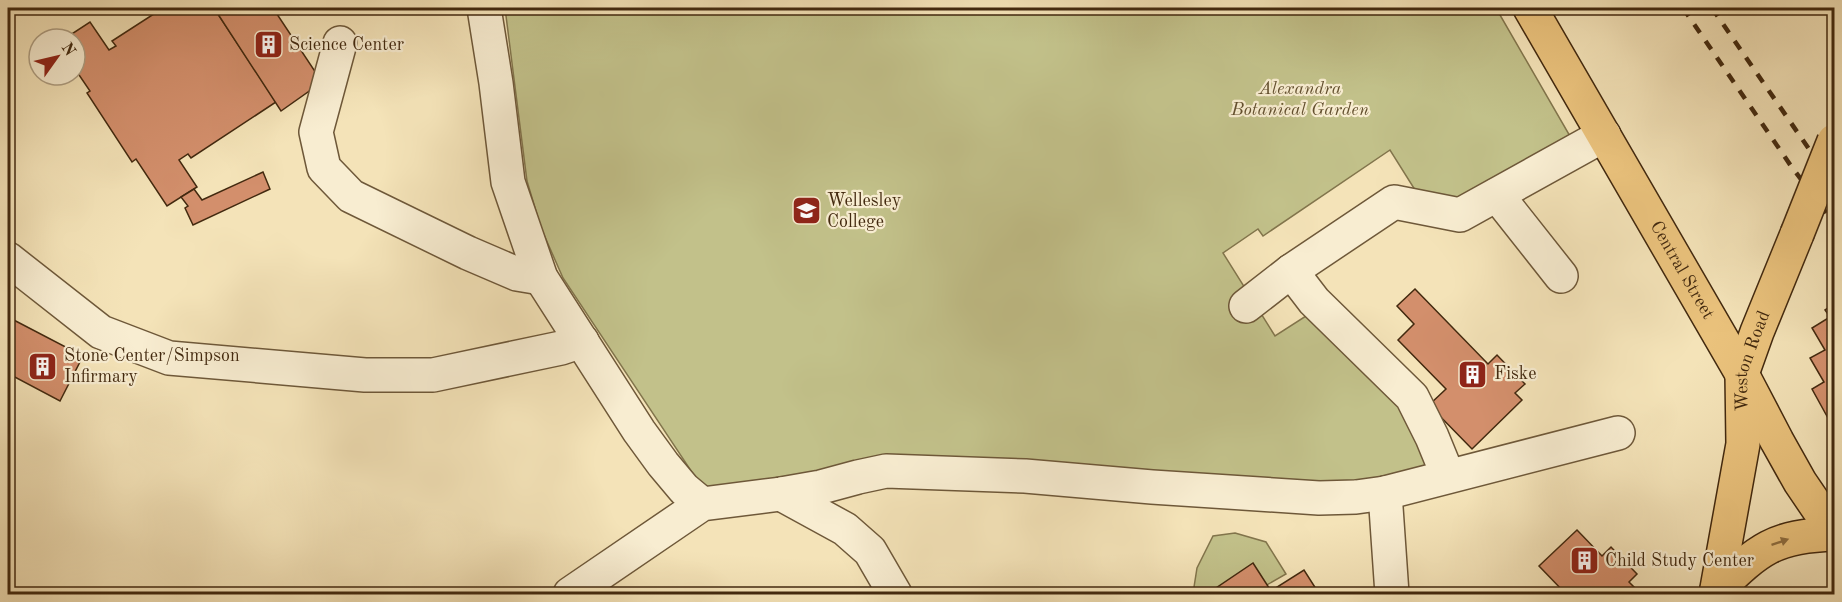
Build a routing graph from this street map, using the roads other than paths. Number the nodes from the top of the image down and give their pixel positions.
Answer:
1 (484, 8) edge
2 (1530, 8) edge
3 (340, 43) dead end
4 (1604, 135) junction
5 (1834, 141) edge
6 (1497, 195) junction
7 (8, 260) edge
8 (1291, 272) junction
9 (1561, 276) dead end
10 (541, 278) junction
11 (1246, 306) dead end
12 (582, 341) junction
13 (1742, 374) junction
14 (1618, 433) dead end
15 (1432, 437) junction
16 (1448, 476) junction
17 (1393, 490) junction
18 (780, 494) junction
19 (702, 504) junction
20 (1834, 533) edge
21 (1717, 592) edge
22 (570, 594) edge
23 (895, 594) edge
24 (1392, 594) edge

1 - 10 lane
2 - 4 main road, Central Street
3 - 10 lane
4 - 6 lane
4 - 13 main road, Central Street
5 - 13 main road, Weston Road, bridge
6 - 8 lane
6 - 9 lane
7 - 12 lane
8 - 11 lane
8 - 15 lane
10 - 12 lane
12 - 19 lane
13 - 20 main road, Central Street
13 - 21 main road, Weston Road
14 - 16 lane
15 - 16 lane
15 - 17 lane
16 - 17 lane
17 - 18 lane
17 - 24 lane
18 - 19 lane
18 - 23 lane
19 - 22 lane
21 -> 20 main road

